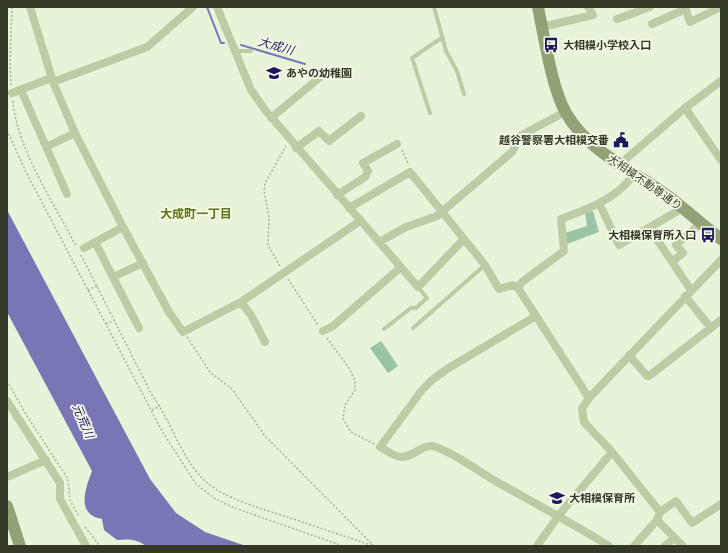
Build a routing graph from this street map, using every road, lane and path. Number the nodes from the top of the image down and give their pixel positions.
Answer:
1 (12, 7) edge
2 (30, 7) edge
3 (193, 7) edge
4 (217, 7) edge
5 (434, 7) edge
6 (538, 7) edge
7 (588, 7) edge
8 (650, 7) edge
9 (721, 7) edge
10 (685, 8) edge
11 (617, 19) dead end
12 (652, 24) dead end
13 (542, 27) junction
14 (444, 38) junction
15 (234, 51) junction
16 (251, 51) dead end
17 (319, 78) dead end
18 (52, 80) junction
19 (721, 81) edge
20 (21, 90) junction
21 (12, 93) junction
22 (464, 94) dead end
23 (685, 108) junction
24 (565, 112) junction
25 (430, 113) dead end
26 (361, 116) dead end
27 (271, 118) junction
28 (7, 130) edge
29 (75, 133) junction
30 (289, 140) junction
31 (397, 144) joint
32 (46, 147) junction
33 (296, 148) junction
34 (721, 160) edge
35 (622, 165) junction
36 (410, 172) junction
37 (634, 174) junction
38 (67, 194) dead end
39 (337, 195) junction
40 (599, 203) junction
41 (680, 206) junction
42 (349, 208) junction
43 (442, 212) junction
44 (360, 221) junction
45 (701, 223) junction
46 (123, 227) junction
47 (720, 237) edge
48 (656, 238) dead end
49 (464, 239) junction
50 (95, 242) junction
51 (379, 242) junction
52 (84, 248) dead end
53 (721, 260) edge
54 (672, 262) junction
55 (143, 263) junction
56 (485, 265) junction
57 (401, 267) junction
58 (284, 274) junction
59 (113, 277) junction
60 (97, 286) junction
61 (418, 287) junction
62 (518, 288) junction
63 (88, 290) junction
64 (688, 293) junction
65 (241, 302) junction
66 (536, 316) junction
67 (115, 320) junction
68 (721, 320) edge
69 (106, 324) junction
70 (139, 328) dead end
71 (413, 328) dead end
72 (711, 328) junction
73 (384, 329) dead end
74 (323, 331) junction
75 (183, 332) junction
76 (265, 342) dead end
77 (629, 355) junction
78 (589, 398) junction
79 (7, 401) edge
80 (160, 406) junction
81 (152, 410) junction
82 (380, 447) junction
83 (612, 452) junction
84 (46, 460) junction
85 (7, 477) edge
86 (721, 504) edge
87 (7, 506) edge
88 (559, 515) junction
89 (658, 516) junction
90 (674, 538) junction
91 (20, 546) edge
92 (86, 546) edge
93 (343, 546) edge
94 (374, 546) edge
95 (537, 546) edge
96 (609, 546) edge
97 (634, 546) edge
98 (666, 546) edge
99 (683, 546) edge

1 - 21 path
2 - 18 street
3 - 18 street
4 - 15 street
5 - 14 lane
6 - 13 street, 大相模不動尊通り
7 - 13 street
8 - 11 street
9 - 10 street
10 - 12 street
13 - 24 street, 大相模不動尊通り
14 - 22 lane
14 - 25 lane
15 - 16 lane
15 - 27 street
17 - 27 street
18 - 20 street
18 - 29 street
19 - 23 street
20 - 21 street
20 - 32 street
21 - 60 path
23 - 34 street
23 - 35 street
24 - 35 street, 大相模不動尊通り
24 - 43 street
26 - 33 street
27 - 30 street
28 - 63 path
29 - 32 street
29 - 46 street
30 - 33 street
30 - 58 path
31 - 36 path
31 - 39 street
32 - 38 street
33 - 39 street
35 - 37 street, 大相模不動尊通り
36 - 42 street
36 - 43 street
37 - 40 street
37 - 41 street, 大相模不動尊通り
39 - 42 street
40 - 41 street
40 - 62 street
41 - 45 street, 大相模不動尊通り
42 - 44 street
43 - 49 street
43 - 51 street
44 - 51 street
44 - 58 street
45 - 47 street, 大相模不動尊通り
45 - 54 street
46 - 50 street
46 - 55 street
48 - 54 street
49 - 56 street
49 - 61 street
50 - 52 street
50 - 59 street
51 - 57 street
53 - 64 street
54 - 64 street
55 - 59 street
55 - 75 street
56 - 62 street
56 - 71 lane
57 - 61 street
57 - 74 street
58 - 65 street
58 - 74 path
59 - 70 street
60 - 63 path
60 - 67 path
61 - 73 lane
62 - 66 street
63 - 69 path
64 - 72 street
64 - 77 street
65 - 75 street
65 - 76 street
66 - 78 street
66 - 82 street
67 - 69 path
67 - 80 path
68 - 72 street
69 - 81 path
72 - 77 street
74 - 82 path
75 - 94 path
77 - 78 street
78 - 83 street
79 - 84 street
80 - 81 path
80 - 94 path
81 - 93 path
82 - 88 street
83 - 88 street
83 - 89 street
84 - 85 street
84 - 92 street
86 - 89 street
87 - 91 street
88 - 95 street
88 - 96 street
89 - 90 street
89 - 97 street
90 - 98 street
90 - 99 street

